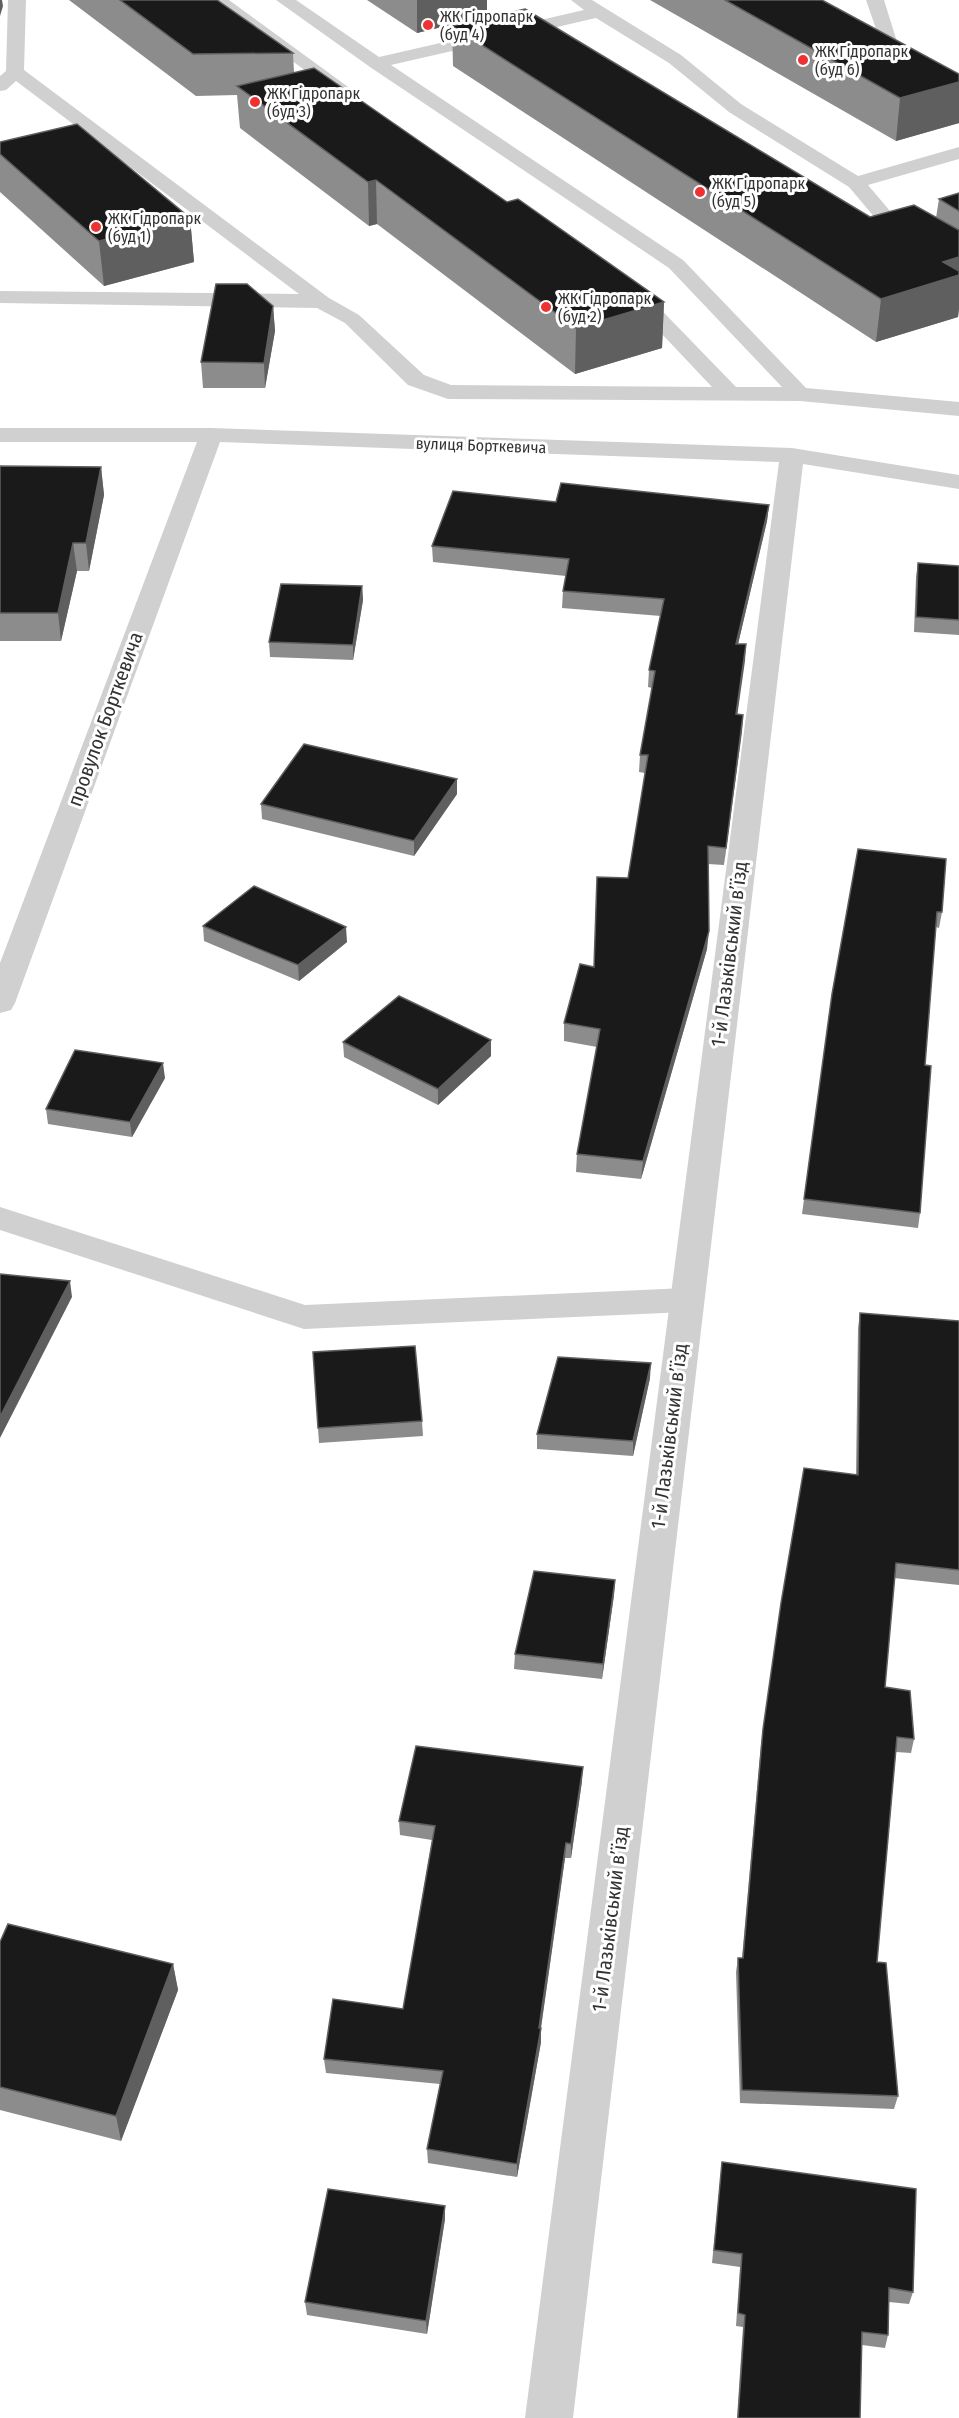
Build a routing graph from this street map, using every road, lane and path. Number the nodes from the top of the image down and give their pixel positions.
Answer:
1 (17, 0) edge
2 (218, 0) edge
3 (285, 0) edge
4 (579, 0) edge
5 (875, 0) edge
6 (598, 12) junction
7 (870, 38) edge
8 (890, 48) junction
9 (376, 63) junction
10 (15, 72) junction
11 (323, 76) junction
12 (0, 87) edge
13 (959, 89) edge
14 (362, 103) edge
15 (959, 153) edge
16 (856, 183) junction
17 (959, 268) edge
18 (615, 276) edge
19 (0, 297) edge
20 (322, 302) junction
21 (730, 394) junction
22 (800, 394) junction
23 (959, 409) edge
24 (0, 435) edge
25 (211, 435) junction
26 (792, 455) junction
27 (959, 483) edge
28 (0, 1003) edge
29 (0, 1218) edge
30 (686, 1300) junction
31 (549, 2418) edge

1 - 10 lane
2 - 11 lane
3 - 9 lane
4 - 6 lane
5 - 8 lane
6 - 9 lane
6 - 16 lane
7 - 8 lane
8 - 13 lane
9 - 11 lane
9 - 22 lane
10 - 12 lane
10 - 20 lane
11 - 14 lane
15 - 16 lane
16 - 17 lane
18 - 21 lane
19 - 20 lane
20 - 21 lane
21 - 22 lane
22 - 23 lane
24 - 25 street, вулиця Борткевича
25 - 26 street, вулиця Борткевича
25 - 28 street, провулок Борткевича
26 - 27 street, вулиця Борткевича
26 - 30 street, 1-й Лазьківський в’їзд
29 - 30 lane
30 - 31 street, 1-й Лазьківський в’їзд

